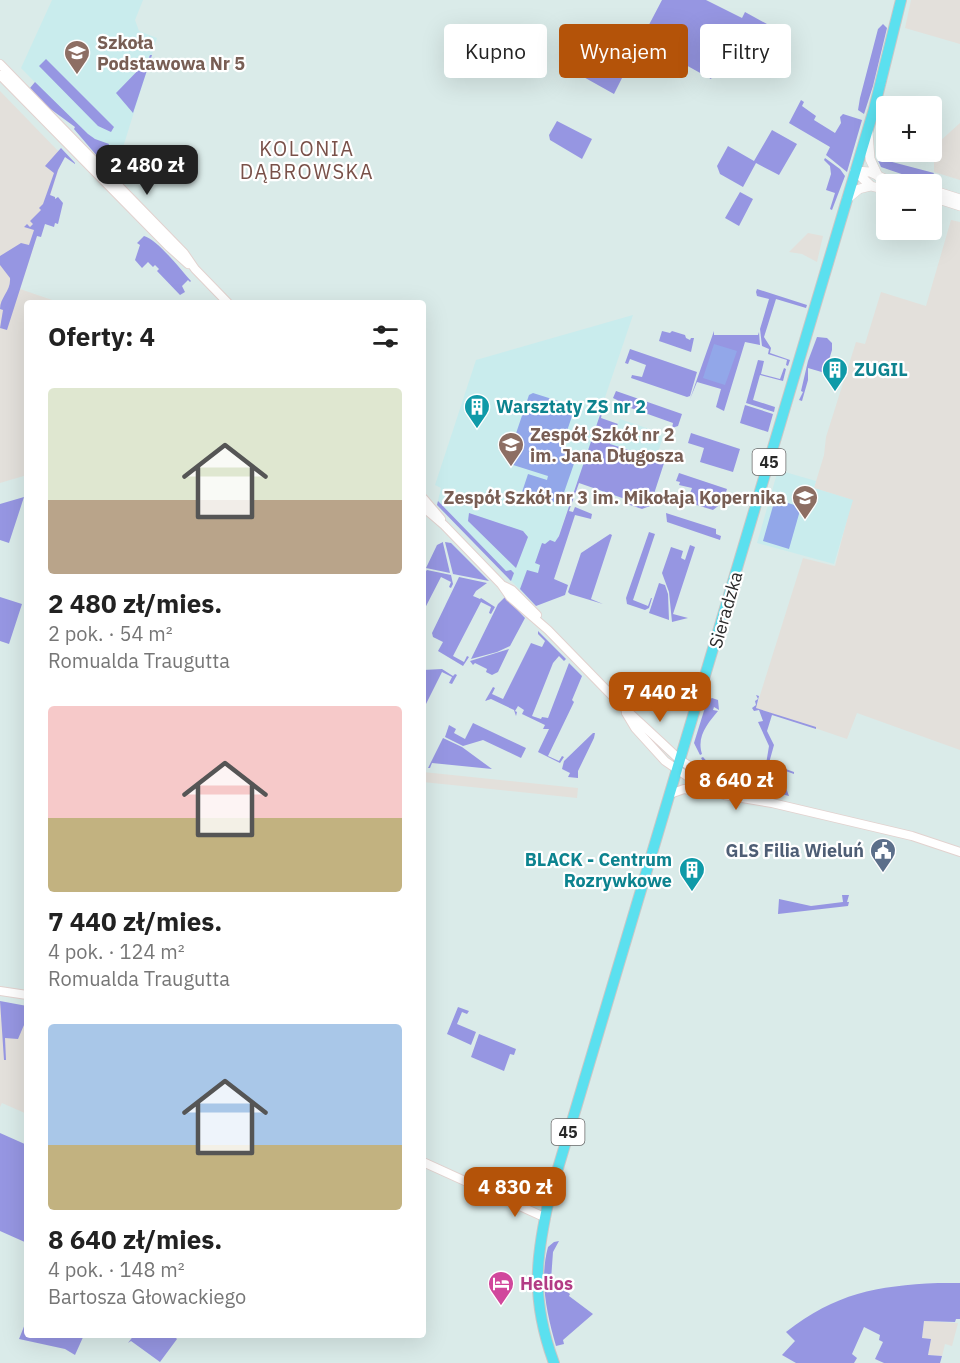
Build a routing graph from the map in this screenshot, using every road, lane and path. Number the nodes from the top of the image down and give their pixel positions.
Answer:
1 (901, 0) edge
2 (0, 64) edge
3 (0, 75) edge
4 (868, 128) junction
5 (855, 171) junction
6 (877, 174) edge
7 (876, 175) edge
8 (871, 186) junction
9 (876, 187) edge
10 (942, 193) edge
11 (960, 198) edge
12 (847, 199) junction
13 (942, 201) edge
14 (960, 206) edge
15 (195, 269) junction
16 (225, 300) edge
17 (426, 501) edge
18 (426, 510) edge
19 (444, 525) junction
20 (679, 765) junction
21 (670, 794) junction
22 (724, 795) junction
23 (752, 799) junction
24 (960, 852) edge
25 (0, 991) edge
26 (24, 995) edge
27 (426, 1163) edge
28 (544, 1217) junction
29 (554, 1363) edge

1 - 4 main road, Sieradzka / 45
2 - 15 street
3 - 15 street
4 - 5 main road, Sieradzka / 45
4 - 6 main road
5 - 7 main road
5 - 8 main road
5 - 12 main road, Sieradzka / 45
8 - 9 main road
8 - 12 main road
10 - 11 main road
12 - 20 main road, Sieradzka / 45
13 - 14 main road
15 - 16 street
17 - 19 street
18 - 19 street
19 - 20 street
20 - 21 main road, Sieradzka / 45
20 - 22 street
20 - 23 street
21 - 22 street
21 - 28 main road, Sieradzka / 45
22 - 23 street
23 - 24 street
25 - 26 street
27 - 28 street
28 - 29 main road, 45

